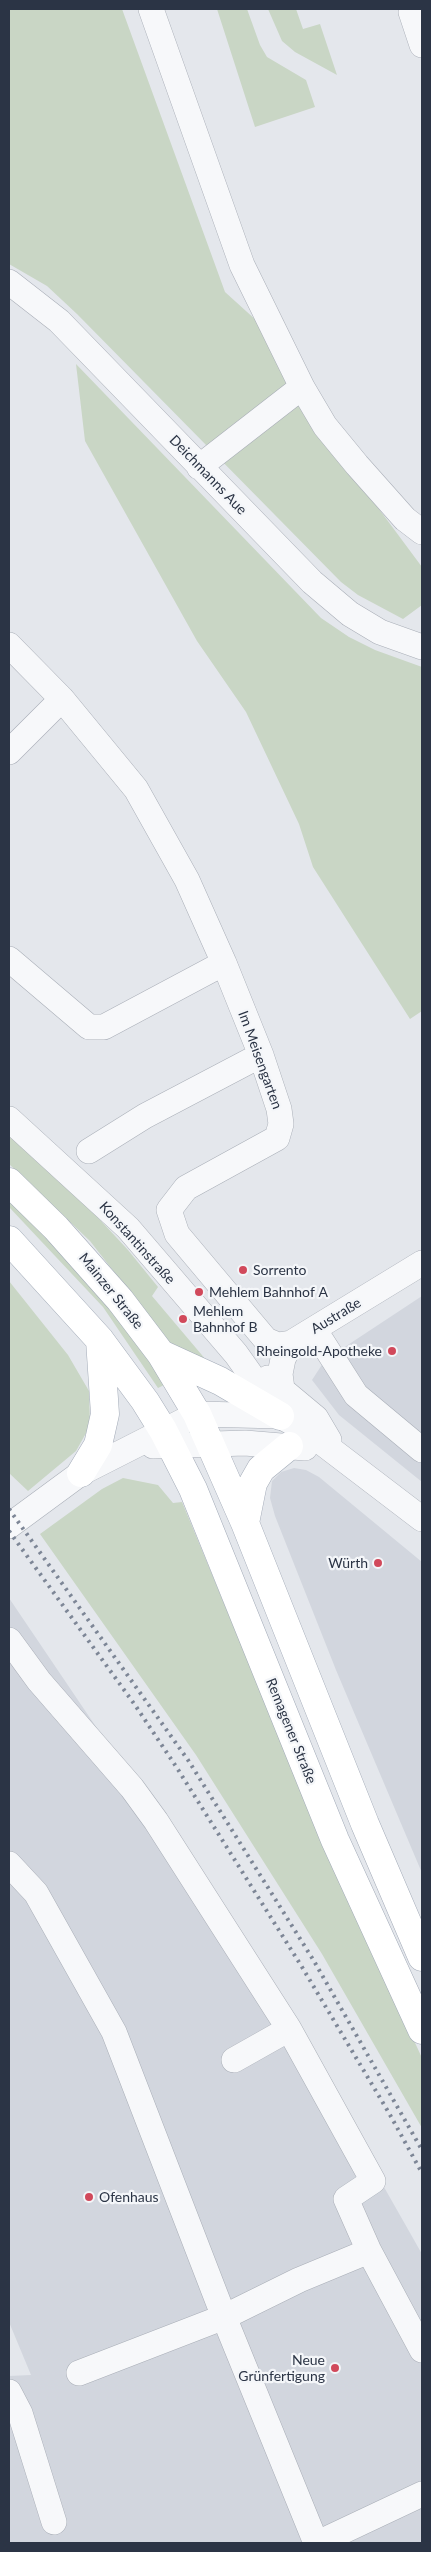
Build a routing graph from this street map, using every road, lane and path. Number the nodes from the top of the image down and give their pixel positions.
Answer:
1 (151, 9) edge
2 (422, 9) edge
3 (422, 45) edge
4 (9, 282) edge
5 (302, 387) junction
6 (200, 467) junction
7 (422, 532) edge
8 (420, 644) edge
9 (9, 645) edge
10 (62, 699) junction
11 (9, 752) edge
12 (9, 958) edge
13 (224, 963) junction
14 (261, 1055) junction
15 (9, 1119) edge
16 (89, 1151) dead end
17 (9, 1182) edge
18 (9, 1240) edge
19 (422, 1263) edge
20 (314, 1329) junction
21 (100, 1340) junction
22 (291, 1343) junction
23 (161, 1354) junction
24 (236, 1354) junction
25 (282, 1389) junction
26 (196, 1414) junction
27 (280, 1416) junction
28 (167, 1438) junction
29 (210, 1442) junction
30 (289, 1446) junction
31 (422, 1450) edge
32 (335, 1453) junction
33 (81, 1472) junction
34 (422, 1519) edge
35 (246, 1523) junction
36 (9, 1526) edge
37 (9, 1640) edge
38 (9, 1866) edge
39 (422, 1956) edge
40 (289, 2029) junction
41 (422, 2030) edge
42 (234, 2060) dead end
43 (369, 2251) junction
44 (224, 2317) junction
45 (422, 2350) edge
46 (79, 2373) dead end
47 (9, 2392) edge
48 (15, 2413) edge
49 (422, 2494) edge
50 (54, 2522) dead end
51 (317, 2543) edge

1 - 5 street
2 - 3 street
4 - 6 street, Deichmanns Aue
5 - 6 street
5 - 7 street
6 - 8 street, Deichmanns Aue
9 - 10 street, Im Meisengarten
10 - 11 street
10 - 13 street, Im Meisengarten
12 - 13 street
13 - 14 street, Im Meisengarten
14 - 16 street
14 - 22 street, Im Meisengarten
15 - 24 street, Konstantinstraße
17 - 23 main road, Mainzer Straße
18 - 21 main road
19 - 20 street, Austraße
20 - 22 street, Austraße
20 - 31 street
21 - 28 main road
21 - 33 main road
22 - 25 street
23 - 26 main road, Mainzer Straße
23 - 27 main road
24 - 25 street, Konstantinstraße
24 - 27 street, Konstantinstraße
25 - 32 street
26 - 27 street
26 - 28 street
26 - 29 main road
27 - 32 street
28 - 29 street
28 - 33 street
28 - 41 main road, Remagener Straße
29 - 30 street
29 - 35 main road
30 - 32 street
30 - 35 main road
32 - 34 street
33 - 36 street
35 - 39 main road
37 - 40 street
38 - 44 street
40 - 42 street
40 - 43 street
43 - 44 street
43 - 45 street
44 - 46 street
44 - 51 street
47 - 48 street
48 - 50 street
49 - 51 street

